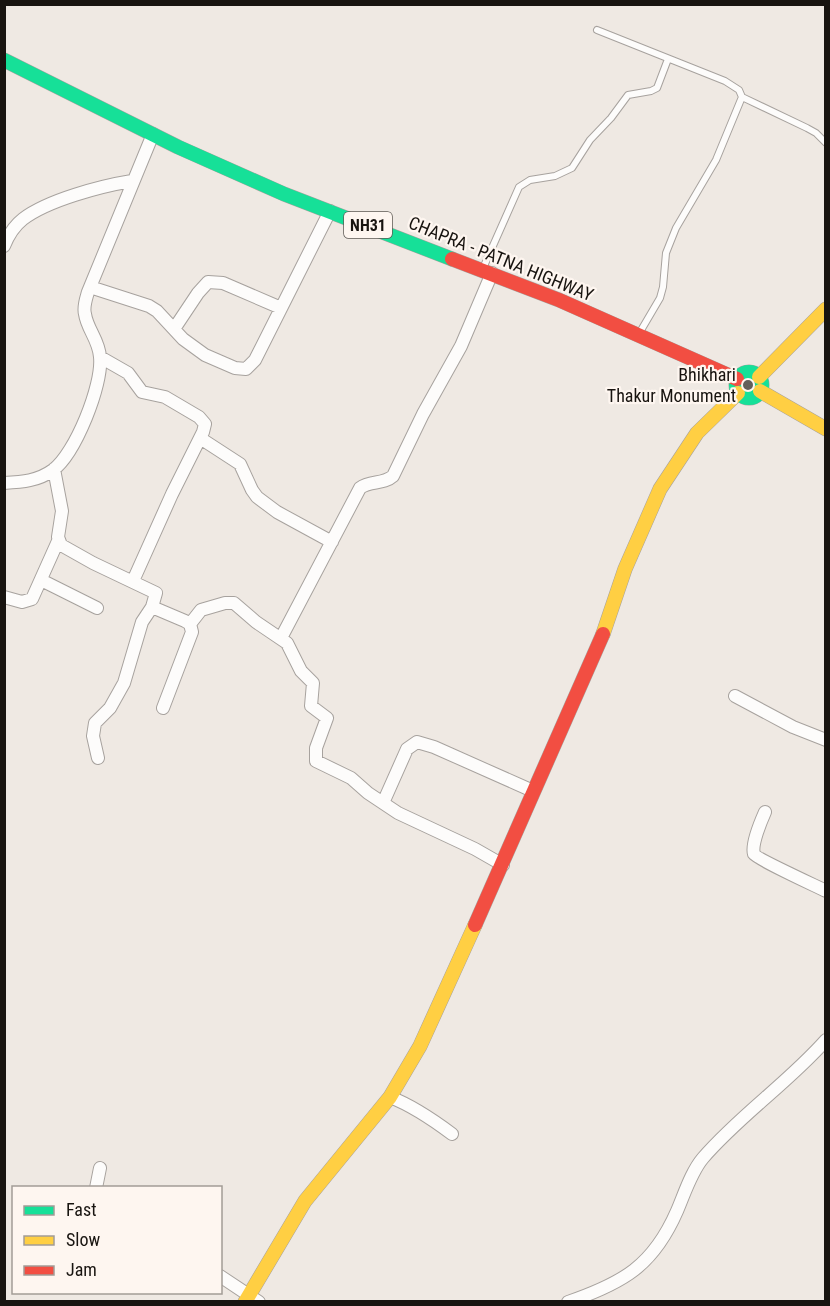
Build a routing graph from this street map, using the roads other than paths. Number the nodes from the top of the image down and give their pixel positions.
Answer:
1 (597, 30) dead end
2 (4, 55) edge
3 (668, 59) junction
4 (4, 60) edge
5 (742, 97) junction
6 (86, 100) junction
7 (153, 134) junction
8 (825, 143) edge
9 (132, 181) junction
10 (330, 211) junction
11 (4, 246) edge
12 (487, 271) junction
13 (90, 287) junction
14 (281, 308) junction
15 (825, 309) edge
16 (174, 329) junction
17 (638, 335) junction
18 (100, 357) junction
19 (760, 384) junction
20 (738, 386) junction
21 (825, 429) edge
22 (200, 438) junction
23 (54, 469) junction
24 (4, 483) edge
25 (58, 541) junction
26 (332, 542) junction
27 (41, 580) junction
28 (133, 581) junction
29 (4, 597) edge
30 (152, 607) junction
31 (97, 608) dead end
32 (190, 624) junction
33 (281, 638) junction
34 (735, 696) dead end
35 (163, 708) dead end
36 (825, 740) edge
37 (98, 758) dead end
38 (533, 791) junction
39 (383, 803) junction
40 (765, 812) dead end
41 (503, 865) junction
42 (825, 891) edge
43 (825, 1040) edge
44 (390, 1097) junction
45 (452, 1134) dead end
46 (100, 1168) dead end
47 (96, 1186) edge
48 (222, 1278) edge
49 (251, 1300) edge
50 (568, 1302) edge

1 - 3 lane
2 - 6 main road, CHAPRA - PATNA HIGHWAY / NH31
3 - 5 lane
3 - 12 lane
4 - 6 main road, CHAPRA - PATNA HIGHWAY / NH31
5 - 8 lane
5 - 17 lane
6 - 7 main road, CHAPRA - PATNA HIGHWAY / NH31
7 - 9 street
7 - 10 main road, CHAPRA - PATNA HIGHWAY / NH31
9 - 11 street
9 - 13 street
10 - 12 main road, CHAPRA - PATNA HIGHWAY / NH31
10 - 14 street
12 - 17 main road, CHAPRA - PATNA HIGHWAY / NH31
12 - 26 street
13 - 16 street
13 - 18 street
14 - 16 street
14 - 16 street
15 - 19 main road
17 - 20 main road, CHAPRA - PATNA HIGHWAY / NH31
18 - 22 street
18 - 23 street
19 - 20 main road, NH31
19 - 20 main road, NH31
19 - 21 main road
20 - 38 main road
22 - 26 street
22 - 28 street
23 - 24 street
23 - 25 street
25 - 27 street
25 - 28 street
26 - 33 street
27 - 29 street
27 - 31 street
28 - 30 street
30 - 32 street
30 - 37 street
32 - 33 street
32 - 35 street
33 - 39 street
34 - 36 street
38 - 39 street
38 - 41 main road
39 - 41 street
40 - 42 street
41 - 44 main road
43 - 50 street
44 - 45 street
44 - 49 main road
46 - 47 street
48 - 49 street

